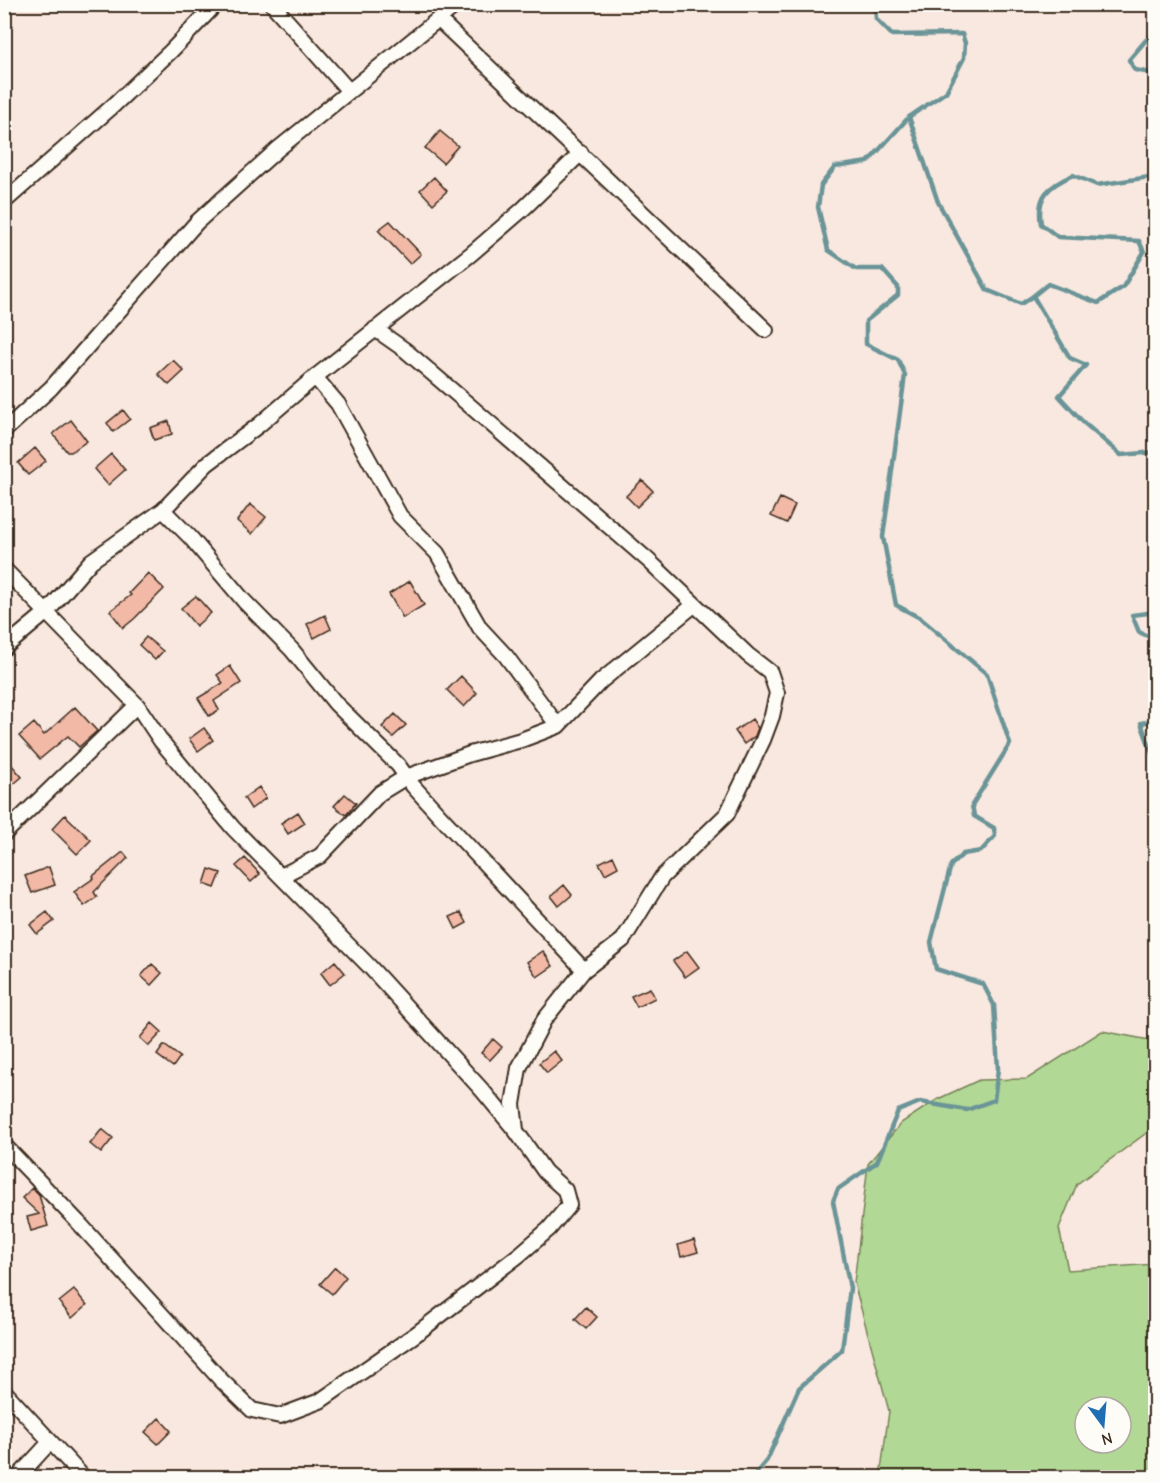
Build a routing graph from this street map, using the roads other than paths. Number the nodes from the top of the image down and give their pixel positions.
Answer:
1 (216, 4) edge
2 (272, 4) edge
3 (457, 4) edge
4 (439, 20) junction
5 (349, 91) junction
6 (581, 153) junction
7 (4, 202) edge
8 (375, 329) junction
9 (766, 330) dead end
10 (315, 377) junction
11 (4, 431) edge
12 (163, 510) junction
13 (4, 569) edge
14 (693, 605) junction
15 (47, 612) junction
16 (4, 648) edge
17 (137, 705) junction
18 (558, 726) junction
19 (406, 777) junction
20 (4, 834) edge
21 (281, 876) junction
22 (584, 970) junction
23 (516, 1131) junction
24 (4, 1145) edge
25 (4, 1391) edge
26 (50, 1442) junction
27 (17, 1478) edge
28 (84, 1478) edge

1 - 7 street
2 - 5 street
3 - 4 street
4 - 5 street
4 - 6 street
5 - 11 street
6 - 8 street
6 - 9 street
8 - 10 street
8 - 14 street
10 - 12 street
10 - 18 street
12 - 15 street
12 - 19 street
13 - 15 street
14 - 18 street
14 - 22 street
15 - 16 street
15 - 17 street
17 - 20 street
17 - 21 street
18 - 19 street
19 - 21 street
19 - 22 street
21 - 23 street
22 - 23 street
23 - 24 street
25 - 26 street
26 - 27 street
26 - 28 street

